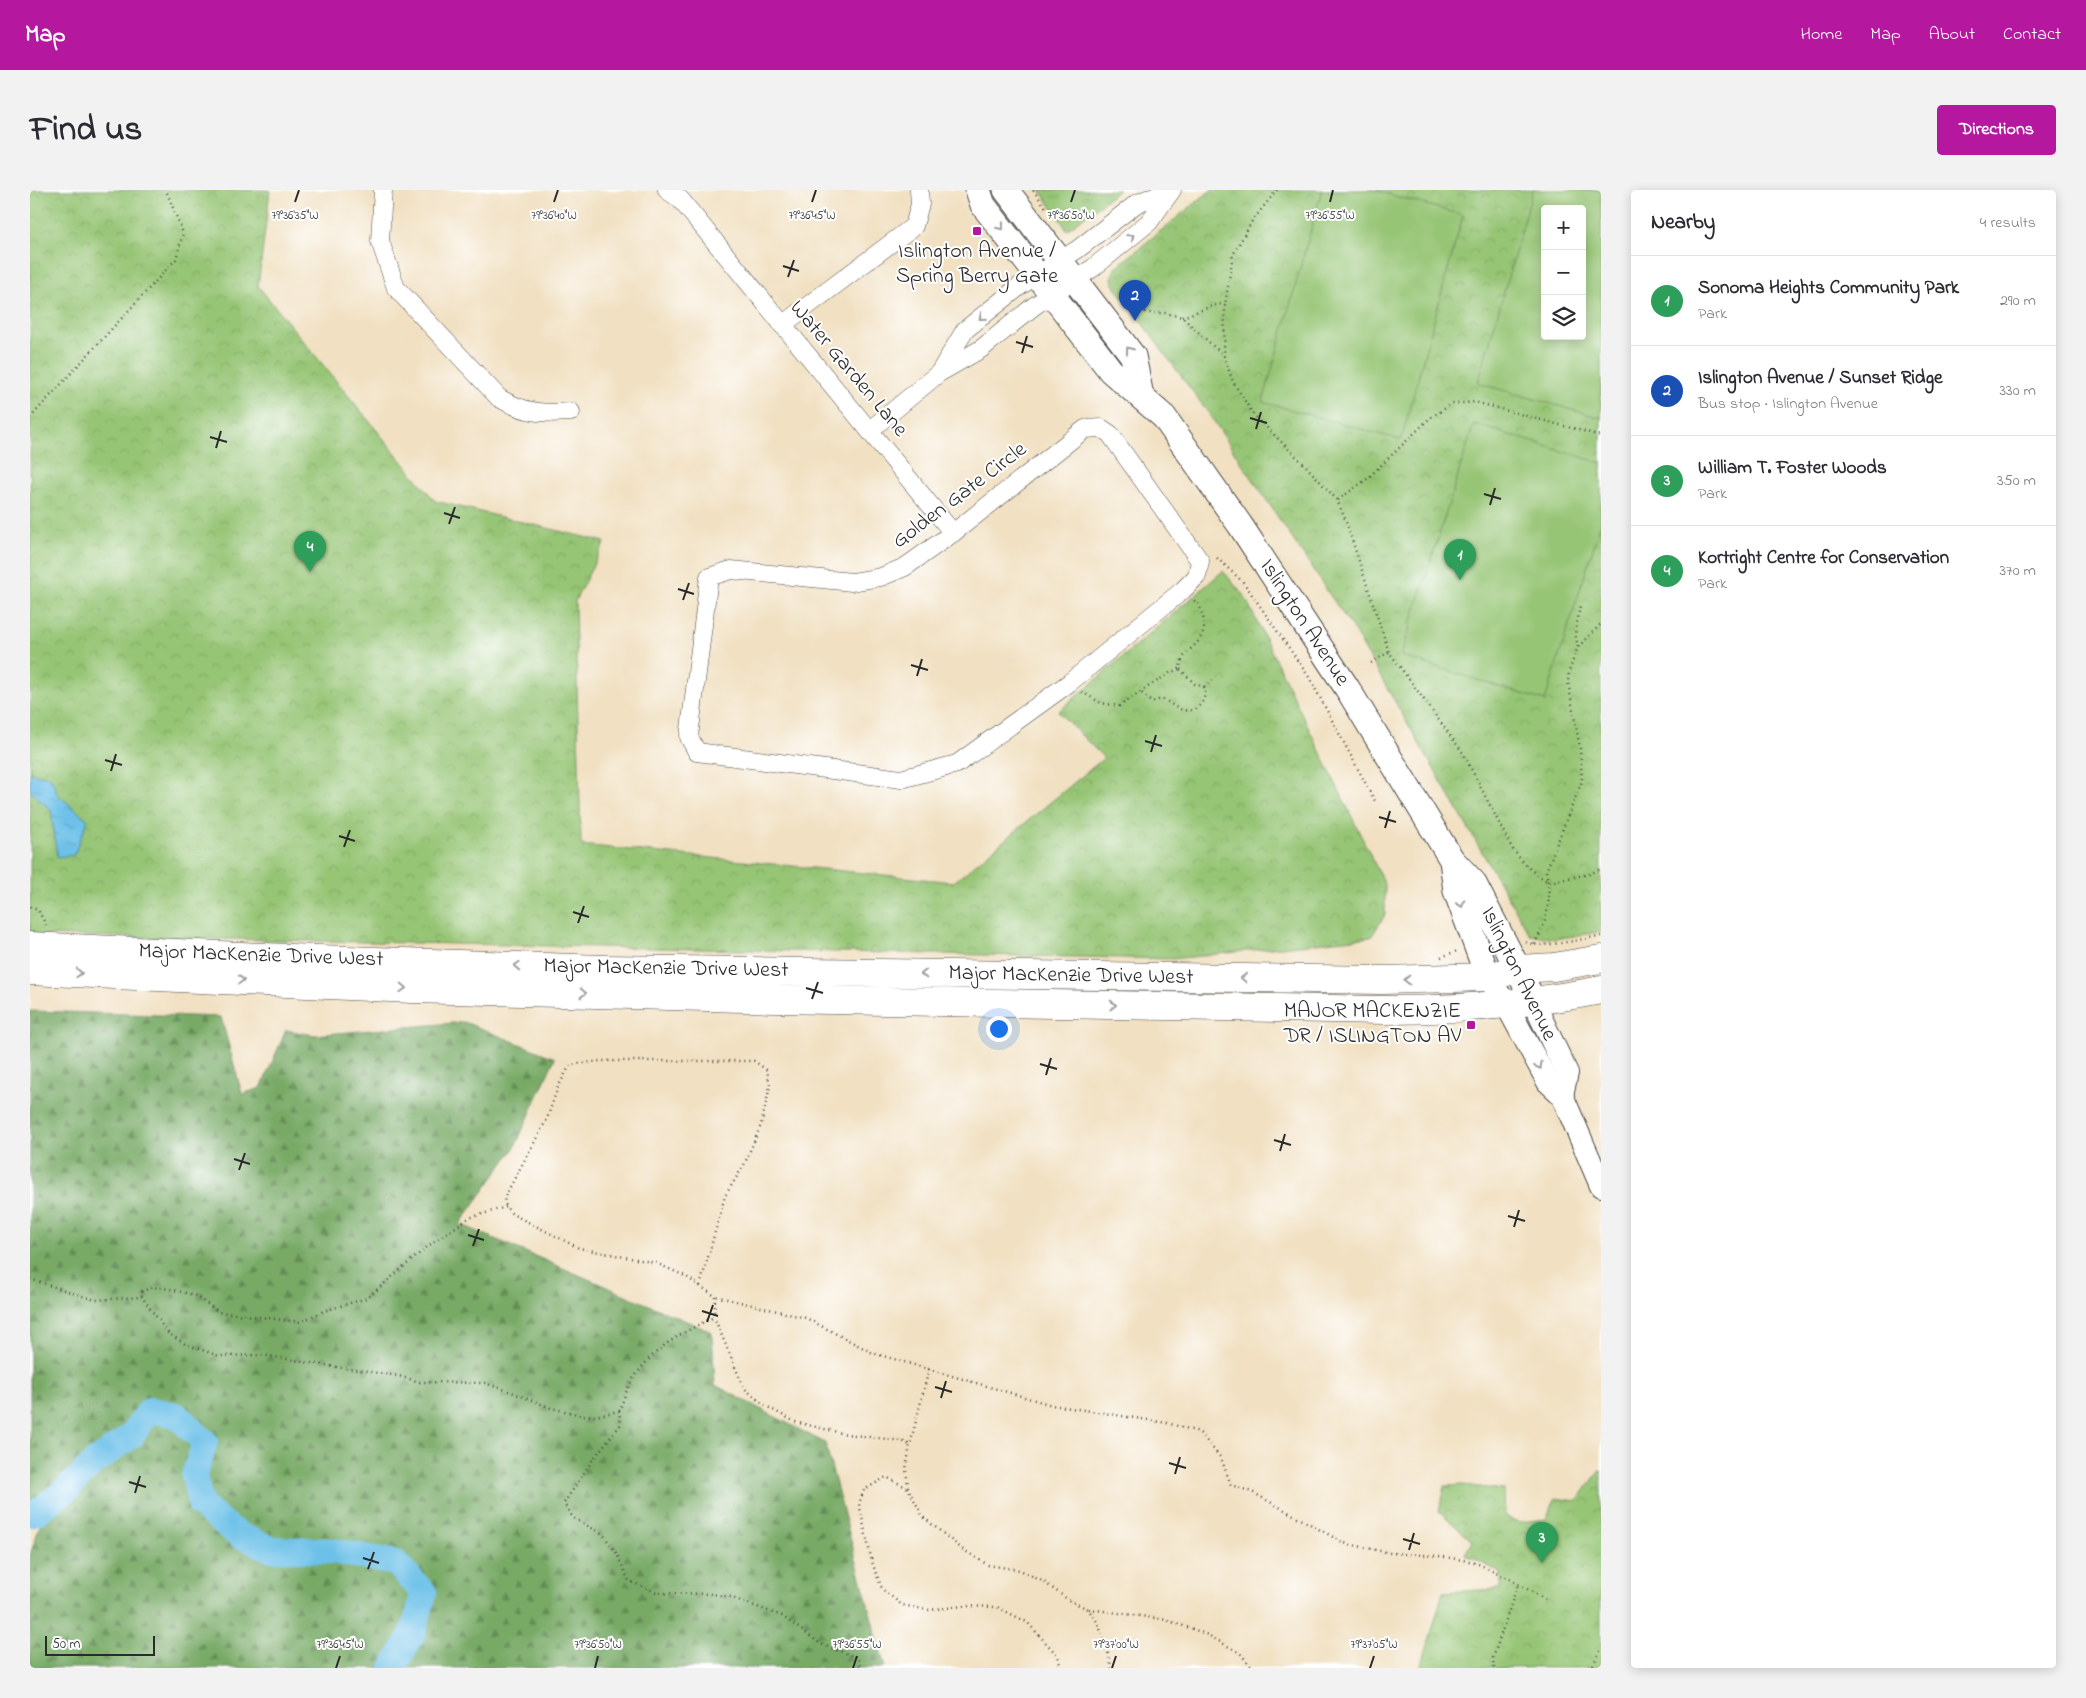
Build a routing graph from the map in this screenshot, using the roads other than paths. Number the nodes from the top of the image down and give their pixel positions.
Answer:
1 (383, 190) edge
2 (667, 190) edge
3 (919, 190) edge
4 (978, 190) edge
5 (1006, 190) edge
6 (1168, 190) edge
7 (1172, 190) edge
8 (1067, 270) junction
9 (1045, 285) junction
10 (782, 325) junction
11 (939, 373) junction
12 (1141, 396) junction
13 (571, 412) dead end
14 (870, 430) junction
15 (953, 533) junction
16 (1452, 860) junction
17 (38, 936) edge
18 (1601, 959) edge
19 (1518, 969) junction
20 (30, 971) edge
21 (1488, 977) junction
22 (1601, 990) edge
23 (1533, 1001) junction
24 (1506, 1004) junction
25 (1562, 1095) junction
26 (1601, 1186) edge

1 - 13 street
2 - 10 street, Water Garden Lane
3 - 10 street
4 -> 9 main road, Islington Avenue
5 - 8 main road
6 - 8 street
8 -> 7 street
8 - 9 street
8 - 9 street
12 -> 8 main road
9 - 11 street
9 -> 11 street
9 - 12 main road, Islington Avenue
10 - 14 street, Water Garden Lane
11 - 14 street
12 - 16 main road, Islington Avenue
14 - 15 street, Water Garden Lane
15 - 15 street, Golden Gate Circle
16 - 19 main road, Islington Avenue
16 -> 21 main road, Islington Avenue
21 -> 17 main road, Major MacKenzie Drive West
18 - 19 main road, Major MacKenzie Drive West
19 - 21 main road, Major MacKenzie Drive West
19 - 23 main road, Islington Avenue
20 -> 24 main road, Major MacKenzie Drive West
21 - 24 street, Islington Avenue
22 - 23 main road, Major MacKenzie Drive West
23 - 24 main road, Major MacKenzie Drive West
23 - 25 street, Islington Avenue
24 -> 25 street, Islington Avenue
25 - 26 street, Islington Avenue

